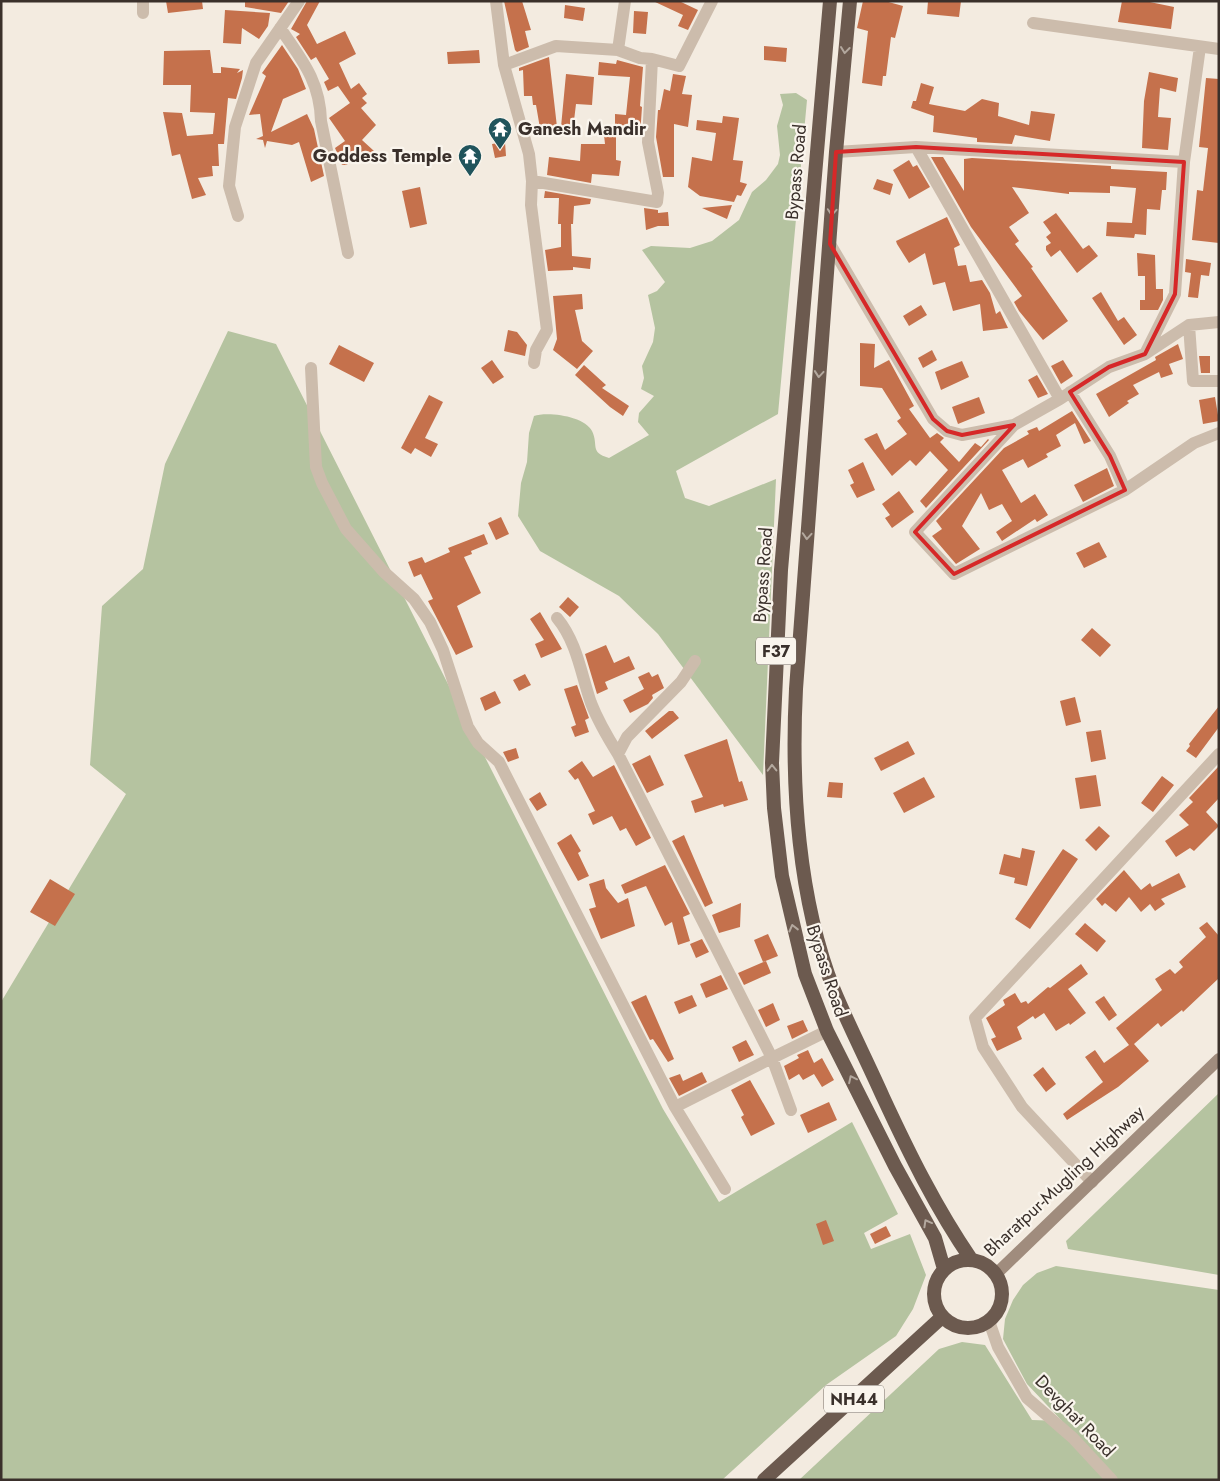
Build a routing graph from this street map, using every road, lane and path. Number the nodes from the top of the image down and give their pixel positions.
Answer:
1 (299, 1) edge
2 (496, 1) edge
3 (625, 1) edge
4 (712, 1) edge
5 (830, 1) edge
6 (850, 1) edge
7 (1033, 23) dead end
8 (280, 28) junction
9 (1200, 48) junction
10 (1219, 49) edge
11 (618, 50) junction
12 (652, 59) junction
13 (504, 64) junction
14 (916, 147) junction
15 (836, 152) junction
16 (1184, 162) junction
17 (532, 180) junction
18 (238, 216) dead end
19 (830, 244) junction
20 (348, 253) dead end
21 (1219, 322) edge
22 (1189, 326) junction
23 (1146, 354) junction
24 (534, 363) dead end
25 (311, 368) dead end
26 (1219, 381) edge
27 (1065, 396) junction
28 (1014, 424) junction
29 (1219, 434) edge
30 (1125, 490) junction
31 (558, 618) dead end
32 (695, 661) dead end
33 (618, 754) junction
34 (1219, 754) edge
35 (802, 868) junction
36 (782, 876) junction
37 (827, 1031) junction
38 (772, 1058) junction
39 (1219, 1059) edge
40 (675, 1107) junction
41 (791, 1110) dead end
42 (1092, 1182) junction
43 (725, 1189) dead end
44 (971, 1259) junction
45 (944, 1269) junction
46 (996, 1274) junction
47 (942, 1317) junction
48 (989, 1321) junction
49 (764, 1480) edge
50 (1112, 1480) edge

1 - 8 street
2 - 13 street
3 - 11 street
4 - 12 street
36 -> 5 highway, Bypass Road / F37
6 -> 15 highway, Bypass Road / F37
7 - 9 street
8 - 18 street
8 - 20 street
9 - 10 street
9 - 16 street
11 - 12 street
11 - 13 street
12 - 17 street
13 - 17 street
14 - 15 street
14 - 16 street
14 - 27 street
15 -> 19 highway, Bypass Road / F37
16 - 23 street
17 - 24 street
19 - 28 street
19 -> 35 highway, Bypass Road / F37
21 - 22 street
22 - 23 street
22 - 26 street
23 - 27 street
25 - 40 street
27 - 28 street
27 - 30 street
28 - 30 street
29 - 30 street
31 - 33 street
32 - 33 street
33 - 38 street
34 - 42 street
35 - 36 highway
35 - 44 highway, Bypass Road / F37
37 -> 36 highway, Bypass Road / F37
37 - 38 street
45 -> 37 highway, Bypass Road / F37
38 - 40 street
38 - 41 street
39 - 42 main road, Bharatpur-Mugling Highway
40 - 43 street
42 - 46 main road, Bharatpur-Mugling Highway
44 - 45 highway, Bharatpur-Mugling Highway
44 - 46 highway, Bharatpur-Mugling Highway
45 - 47 highway
46 - 48 highway
47 - 48 highway
47 - 49 highway, NH44
48 - 50 street, Devghat Road

